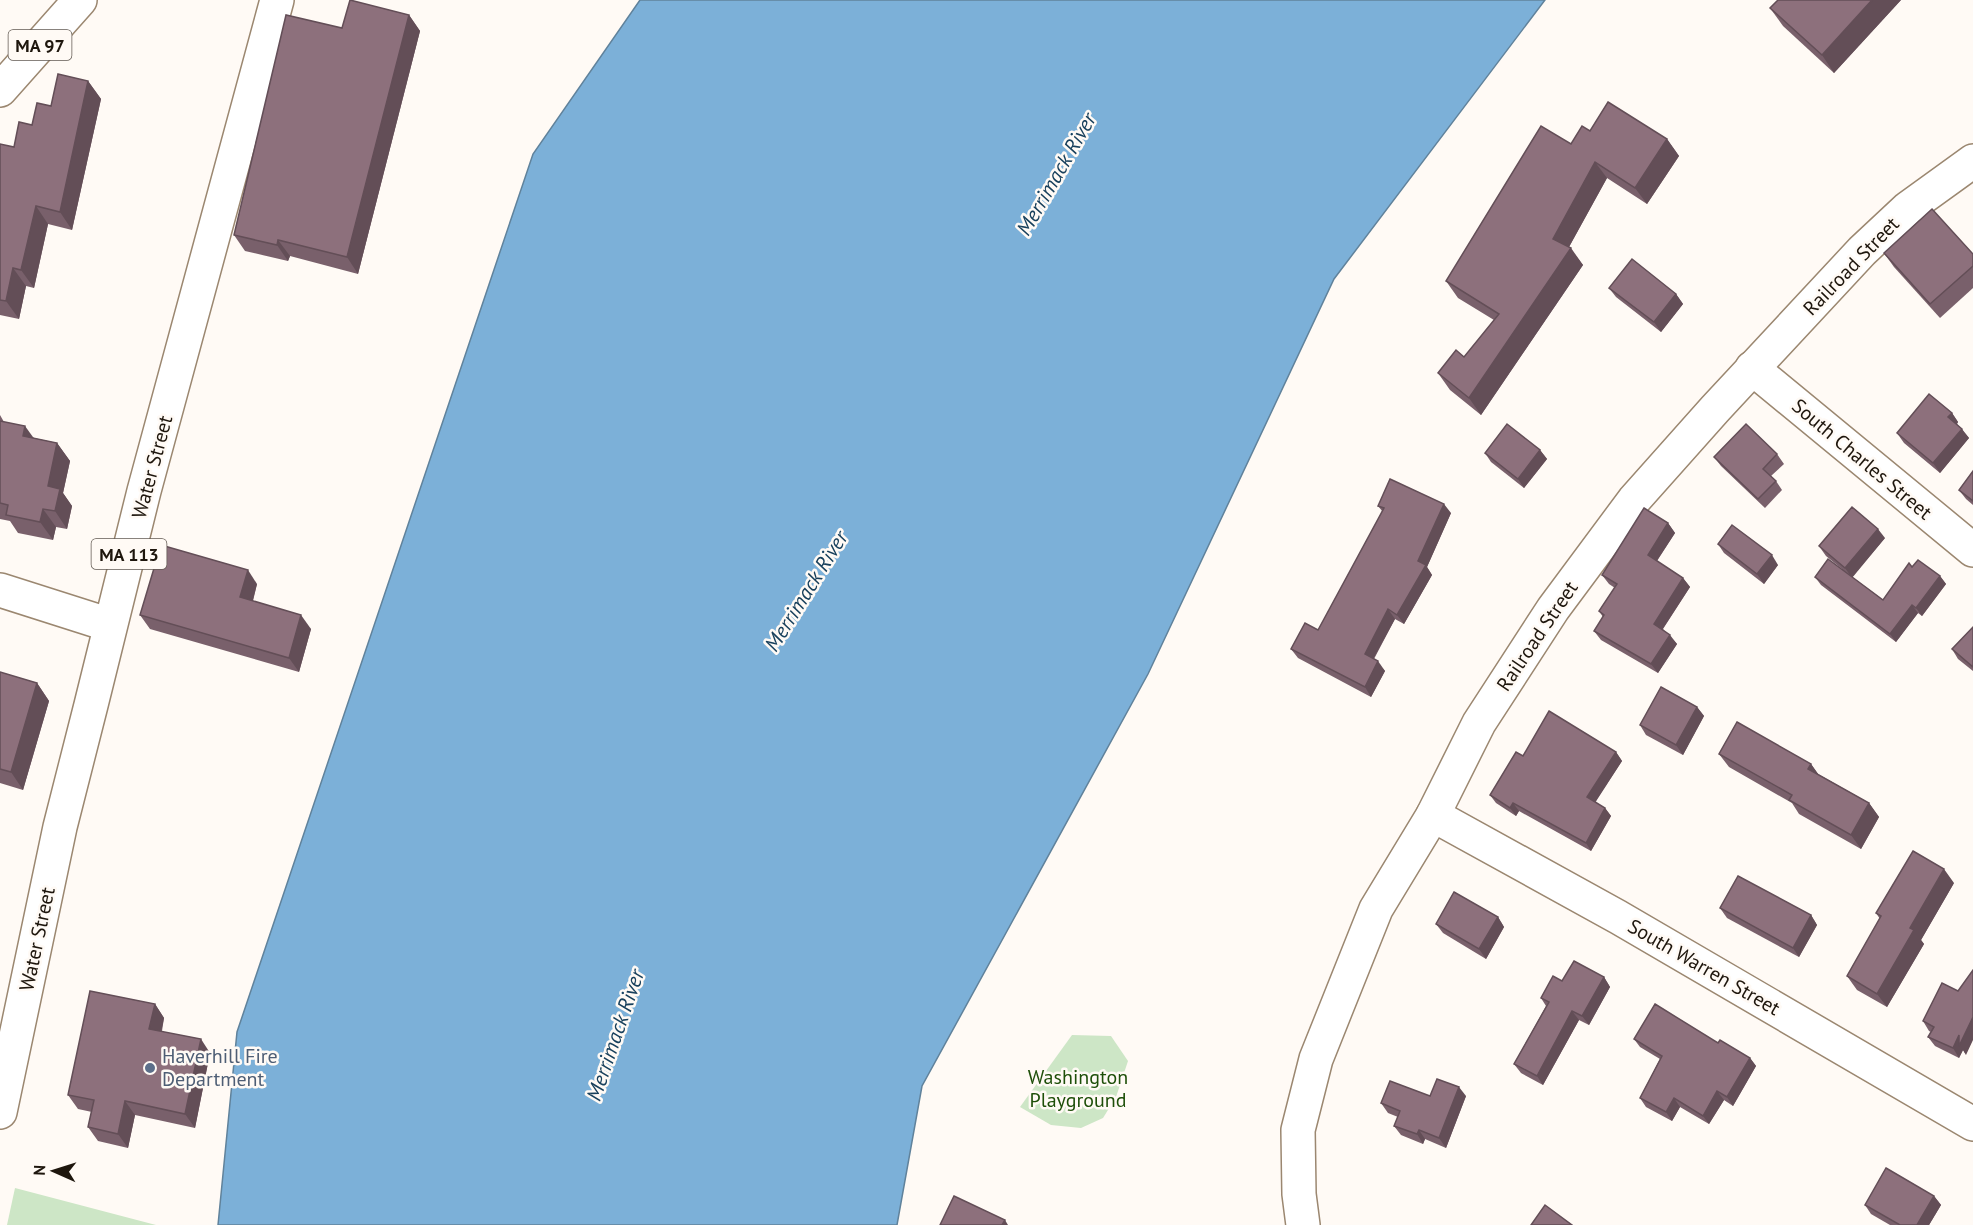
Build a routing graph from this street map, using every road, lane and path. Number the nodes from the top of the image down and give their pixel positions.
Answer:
1 (80, 0) edge
2 (277, 0) edge
3 (0, 90) edge
4 (1973, 161) edge
5 (1752, 368) junction
6 (1973, 550) edge
7 (0, 590) edge
8 (111, 626) junction
9 (1433, 815) junction
10 (0, 1112) edge
11 (1973, 1124) edge
12 (1303, 1225) edge

1 - 3 street, MA 97
2 - 8 street, Water Street / MA 113
4 - 5 street, Railroad Street
5 - 6 street, South Charles Street
5 - 9 street, Railroad Street
7 - 8 street
8 - 10 street, Water Street / MA 113
9 - 11 street, South Warren Street
9 - 12 street, Railroad Street

